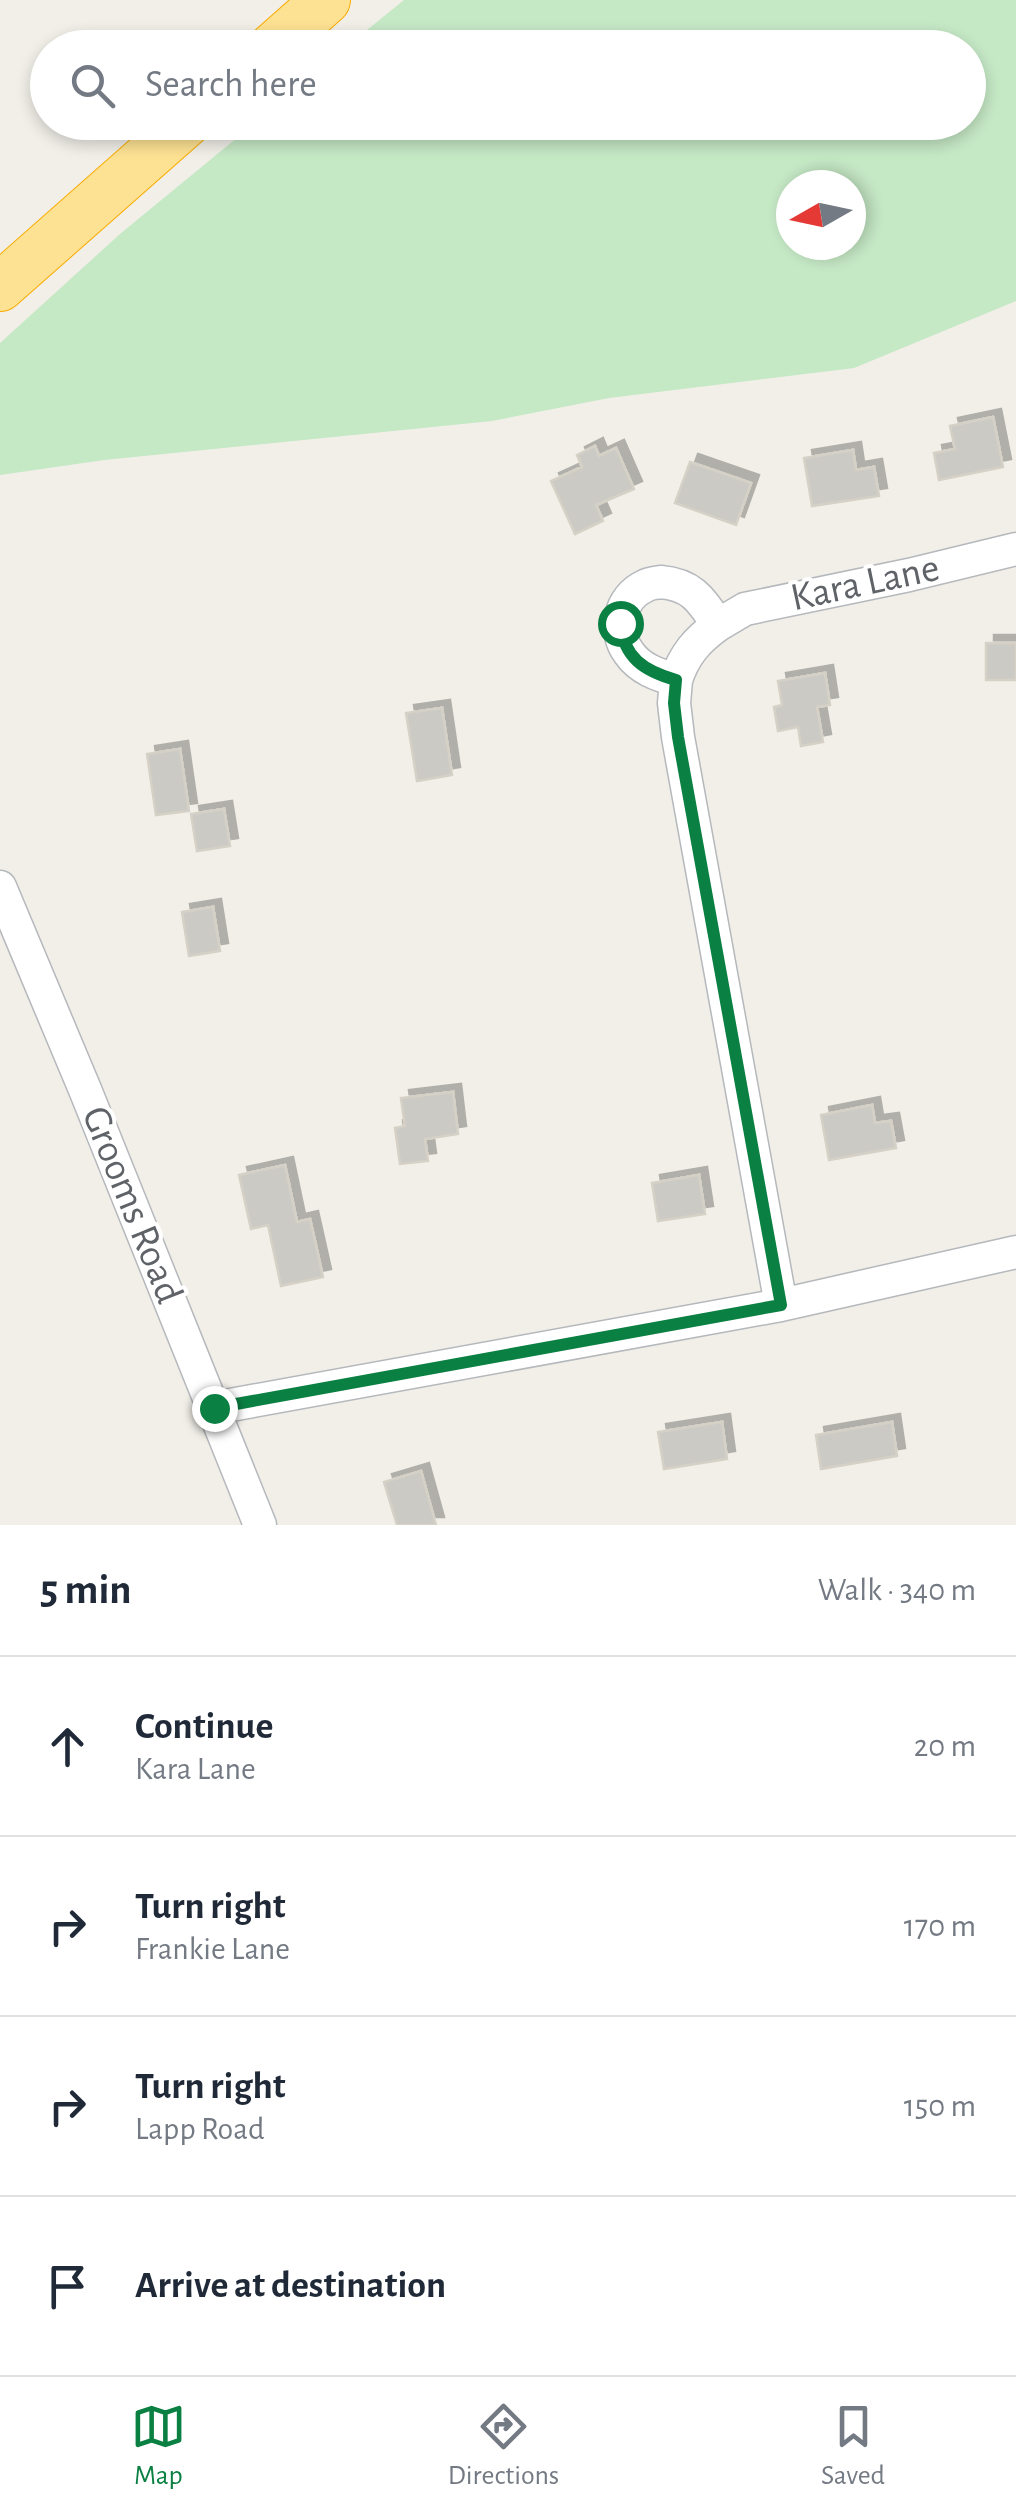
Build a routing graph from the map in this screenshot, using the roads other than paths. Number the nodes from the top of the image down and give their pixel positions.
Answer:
1 (326, 0) edge
2 (292, 30) edge
3 (167, 140) edge
4 (0, 287) edge
5 (1016, 550) edge
6 (718, 624) junction
7 (676, 680) junction
8 (0, 887) edge
9 (1016, 1252) edge
10 (781, 1305) junction
11 (214, 1408) junction
12 (260, 1525) edge

1 - 2 highway
3 - 4 highway
5 - 6 street, Kara Lane
6 - 7 street, Kara Lane
6 - 7 street
7 - 10 street
8 - 11 street, Grooms Road
9 - 10 street
10 - 11 street
11 - 12 street, Grooms Road

